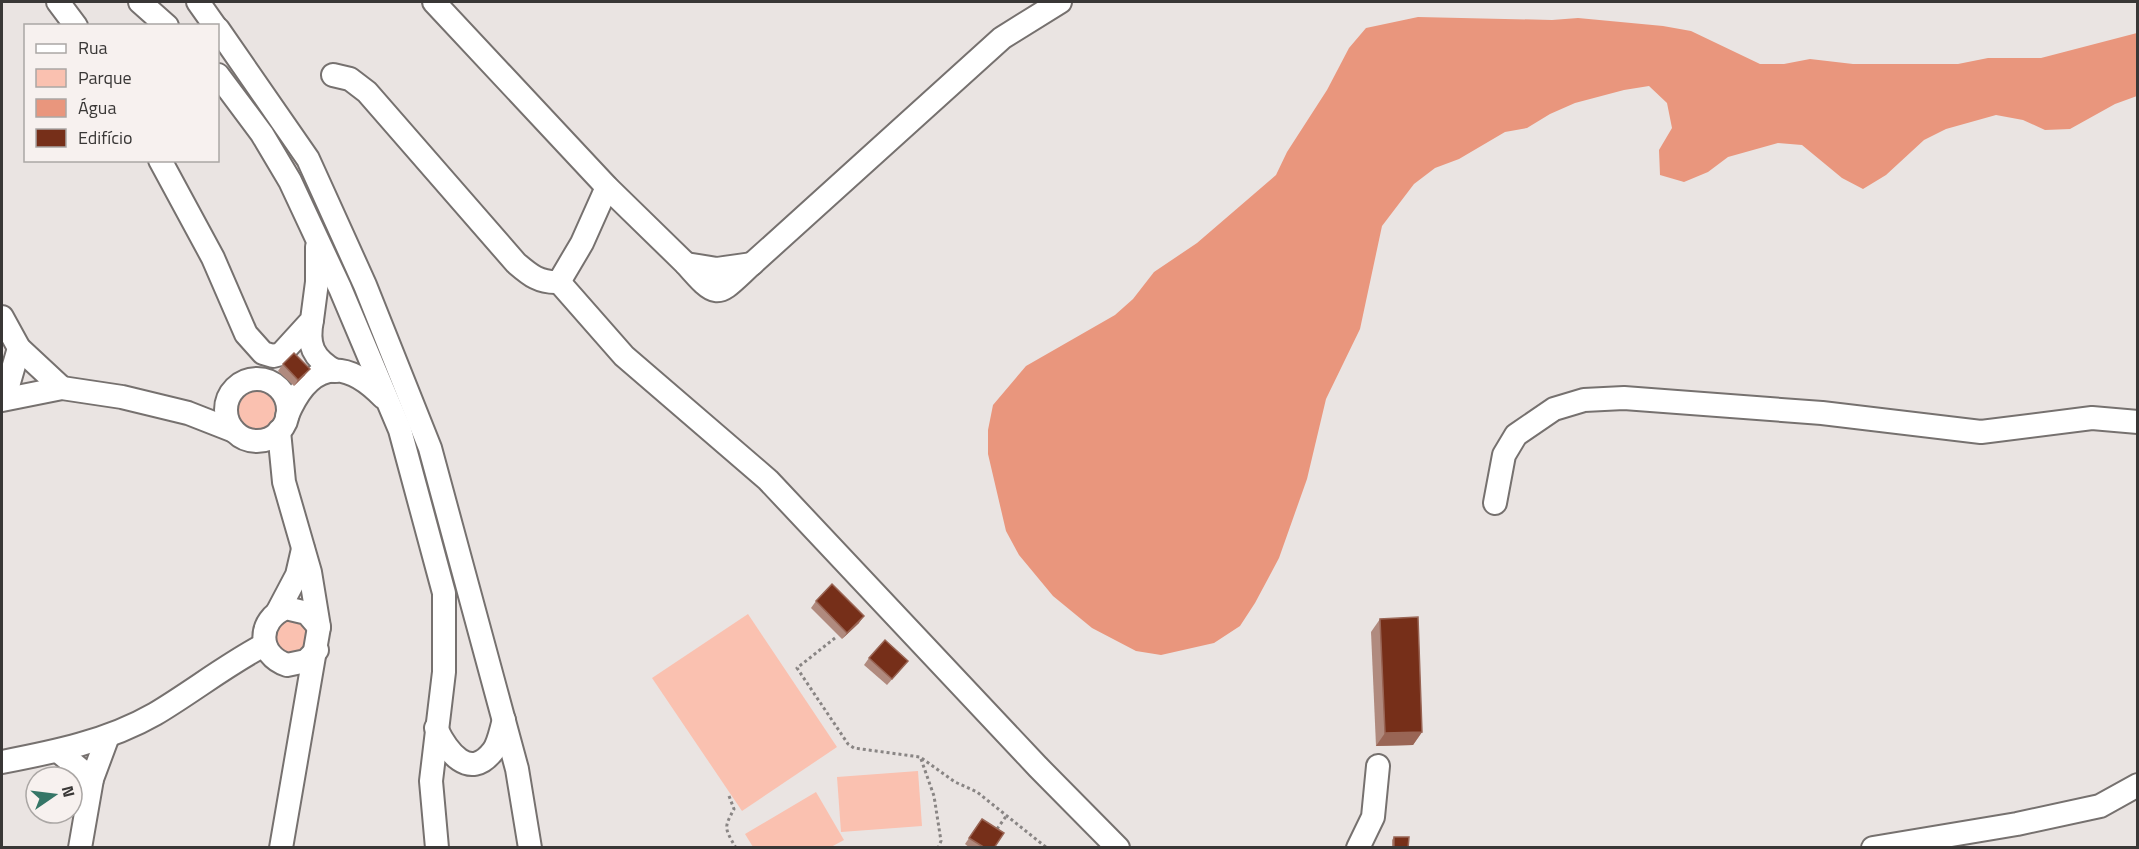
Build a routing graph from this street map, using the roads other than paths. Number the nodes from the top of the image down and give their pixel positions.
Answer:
1 (58, 2) edge
2 (140, 2) edge
3 (198, 2) edge
4 (434, 2) edge
5 (1060, 2) edge
6 (74, 24) edge
7 (165, 24) edge
8 (214, 24) edge
9 (219, 31) edge
10 (333, 75) dead end
11 (219, 76) edge
12 (160, 162) edge
13 (607, 187) junction
14 (317, 239) junction
15 (558, 282) junction
16 (2, 317) edge
17 (312, 320) junction
18 (246, 334) junction
19 (19, 348) junction
20 (281, 354) junction
21 (335, 372) junction
22 (243, 386) junction
23 (62, 388) junction
24 (2, 395) edge
25 (2, 400) edge
26 (389, 403) junction
27 (188, 413) junction
28 (2138, 422) edge
29 (283, 424) junction
30 (241, 435) junction
31 (284, 482) junction
32 (1495, 502) dead end
33 (303, 548) junction
34 (278, 611) junction
35 (319, 627) junction
36 (264, 645) junction
37 (317, 650) junction
38 (287, 665) junction
39 (306, 707) junction
40 (504, 719) junction
41 (436, 728) junction
42 (108, 736) junction
43 (58, 751) junction
44 (2, 762) edge
45 (1378, 766) dead end
46 (92, 779) junction
47 (2138, 785) edge
48 (80, 848) edge
49 (281, 848) edge
50 (437, 848) edge
51 (531, 848) edge
52 (1118, 848) edge
53 (1358, 848) edge
54 (1874, 848) edge

1 - 6 street
2 - 7 street
3 - 8 street
4 - 13 street
5 - 13 street
9 - 40 street
10 - 15 street
11 - 14 street
12 - 18 street
13 - 15 street
14 - 17 street
14 - 26 street
15 - 52 street
16 - 19 street
17 - 20 street
17 - 21 street
18 - 20 street
18 - 22 street
19 - 23 street
19 - 24 street
20 - 22 street
21 - 26 street
21 - 29 street
22 - 27 street
22 - 29 street
22 - 30 street
23 - 25 street
23 - 27 street
26 - 41 street
27 - 30 street
28 - 32 street
29 - 30 street
29 - 31 street
30 - 31 street
31 - 33 street
33 - 34 street
33 - 35 street
34 - 35 street
34 - 36 street
35 - 37 street
36 - 38 street
36 - 42 street
37 - 38 street
37 - 39 street
38 - 39 street
39 - 49 street
40 - 41 street
40 - 51 street
41 - 50 street
42 - 43 street
42 - 46 street
43 - 44 street
43 - 46 street
45 - 53 street
46 - 48 street
47 - 54 street

